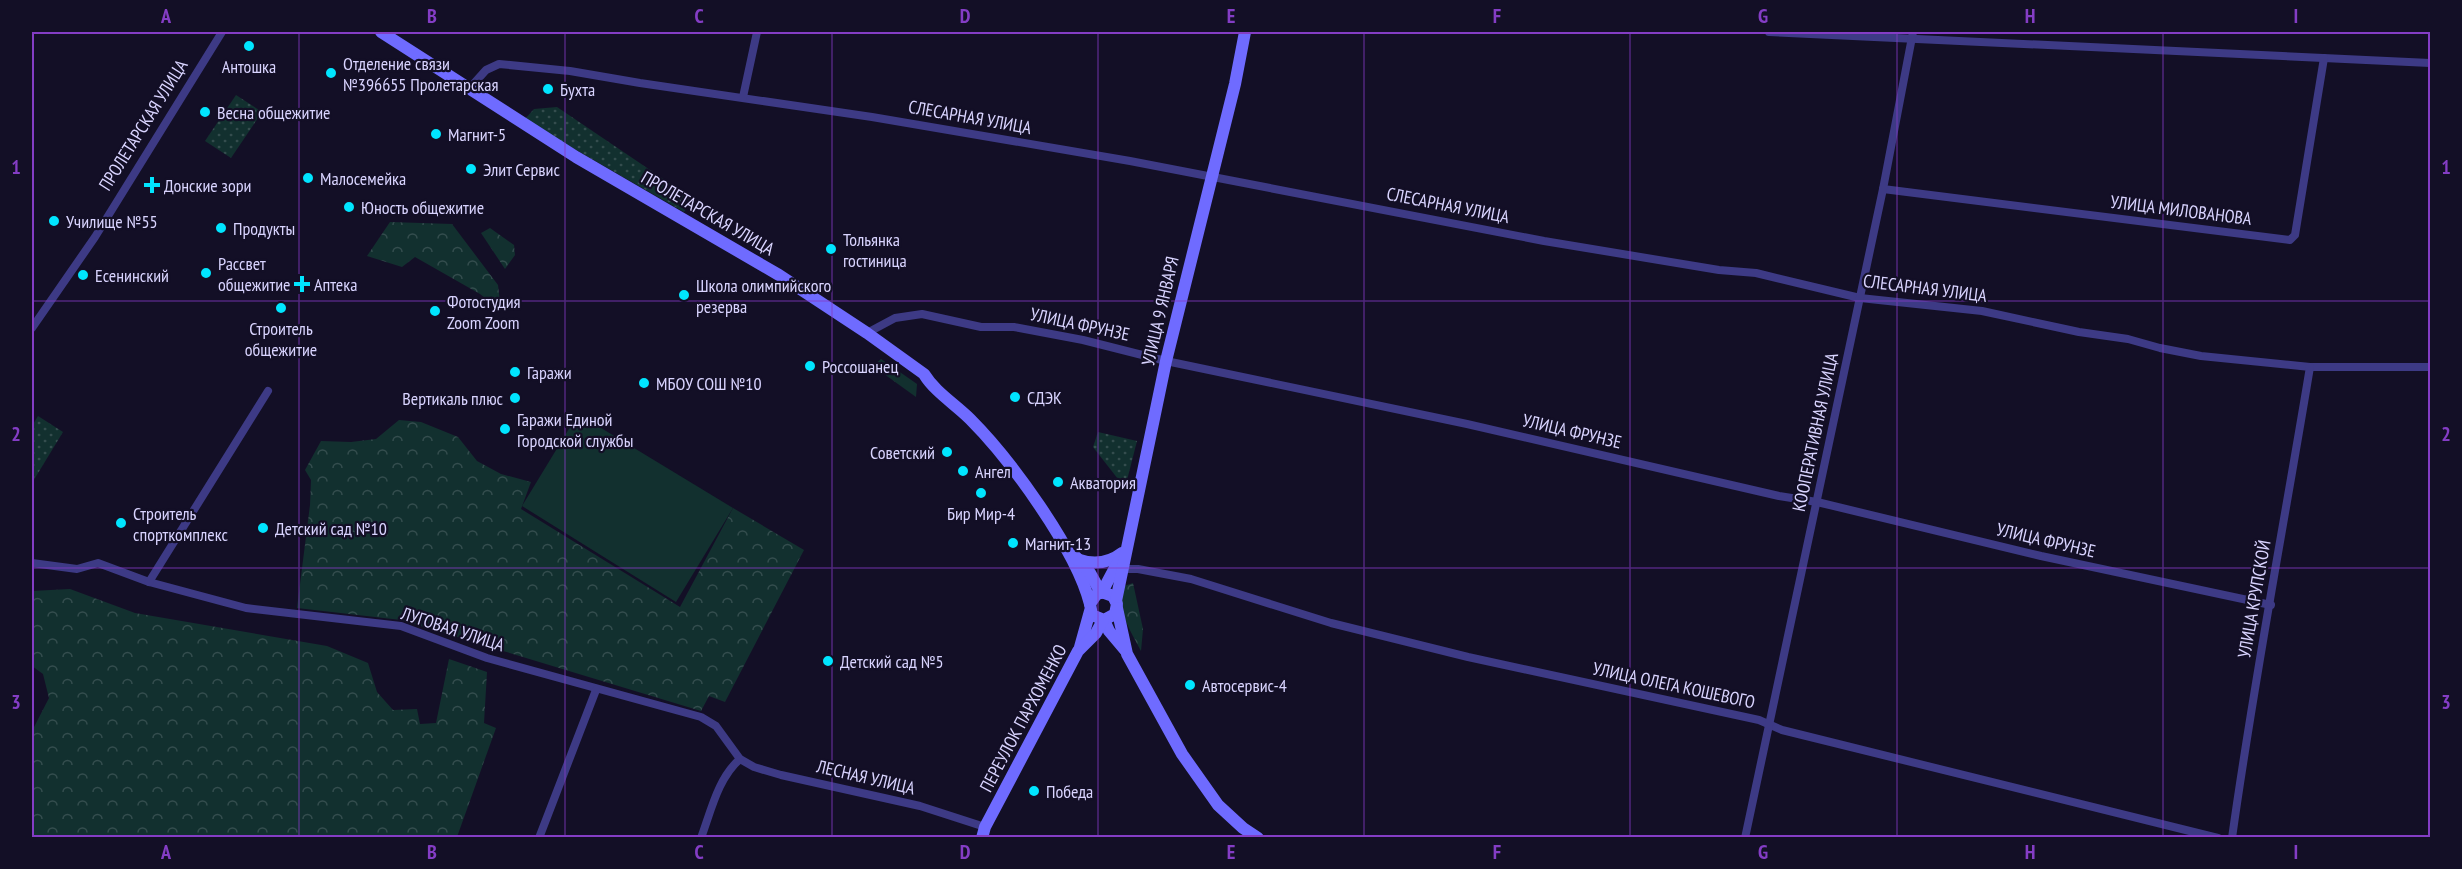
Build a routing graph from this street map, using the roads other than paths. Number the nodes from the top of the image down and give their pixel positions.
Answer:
1 (222, 32) edge
2 (381, 32) edge
3 (757, 32) edge
4 (1245, 32) edge
5 (1769, 32) edge
6 (1913, 36) edge
7 (2324, 58) junction
8 (2430, 63) edge
9 (469, 89) junction
10 (743, 98) junction
11 (1210, 177) junction
12 (1883, 189) junction
13 (1860, 298) junction
14 (32, 328) edge
15 (867, 333) junction
16 (1166, 361) junction
17 (2310, 367) junction
18 (2430, 367) edge
19 (267, 391) dead end
20 (1817, 502) junction
21 (1066, 547) junction
22 (1124, 547) junction
23 (1076, 559) junction
24 (32, 563) edge
25 (1121, 569) junction
26 (149, 582) junction
27 (1102, 593) junction
28 (1117, 604) junction
29 (2271, 605) junction
30 (1090, 607) junction
31 (1104, 620) junction
32 (1078, 651) junction
33 (1127, 654) junction
34 (596, 690) junction
35 (1770, 723) junction
36 (740, 759) junction
37 (984, 832) edge
38 (539, 837) edge
39 (701, 837) edge
40 (1258, 837) edge
41 (1745, 837) edge
42 (2218, 837) edge
43 (2232, 837) edge

1 - 14 street, ПРОЛЕТАРСКАЯ УЛИЦА
2 - 9 main road, ПРОЛЕТАРСКАЯ УЛИЦА
3 - 10 street
4 - 11 main road, УЛИЦА 9 ЯНВАРЯ
5 - 6 street
6 - 7 street
6 - 12 street, КООПЕРАТИВНАЯ УЛИЦА
7 - 8 street
7 - 12 street, УЛИЦА МИЛОВАНОВА
9 - 10 street, СЛЕСАРНАЯ УЛИЦА
9 - 15 main road, ПРОЛЕТАРСКАЯ УЛИЦА
10 - 11 street, СЛЕСАРНАЯ УЛИЦА
11 - 13 street, СЛЕСАРНАЯ УЛИЦА
11 - 16 main road, УЛИЦА 9 ЯНВАРЯ
12 - 13 street, КООПЕРАТИВНАЯ УЛИЦА
13 - 17 street, СЛЕСАРНАЯ УЛИЦА
13 - 20 street, КООПЕРАТИВНАЯ УЛИЦА
15 - 16 street, УЛИЦА ФРУНЗЕ
15 - 21 main road, ПРОЛЕТАРСКАЯ УЛИЦА
16 - 20 street, УЛИЦА ФРУНЗЕ
16 - 22 main road, УЛИЦА 9 ЯНВАРЯ
17 - 18 street, СЛЕСАРНАЯ УЛИЦА
17 - 29 street, УЛИЦА КРУПСКОЙ
19 - 26 street
20 - 29 street, УЛИЦА ФРУНЗЕ
20 - 35 street, КООПЕРАТИВНАЯ УЛИЦА
21 - 23 main road
21 - 30 main road, ПРОЛЕТАРСКАЯ УЛИЦА
22 - 23 main road
22 - 25 main road, УЛИЦА 9 ЯНВАРЯ
22 - 27 main road
23 - 27 main road
24 - 26 street, ЛУГОВАЯ УЛИЦА
25 - 28 main road, УЛИЦА 9 ЯНВАРЯ
25 - 35 street, УЛИЦА ОЛЕГА КОШЕВОГО
26 - 34 street, ЛУГОВАЯ УЛИЦА
27 - 28 main road
27 - 30 main road
28 - 31 main road
28 - 33 main road
29 - 43 street, УЛИЦА КРУПСКОЙ
30 - 31 main road
30 - 32 main road
31 - 32 main road, ПЕРЕУЛОК ПАРХОМЕНКО
31 - 33 main road
32 - 37 main road, ПЕРЕУЛОК ПАРХОМЕНКО
33 - 40 main road
34 - 36 street, ЛУГОВАЯ УЛИЦА
34 - 38 street
35 - 41 street, КООПЕРАТИВНАЯ УЛИЦА
35 - 42 street, УЛИЦА ОЛЕГА КОШЕВОГО
36 - 37 street, ЛЕСНАЯ УЛИЦА
36 - 39 street

